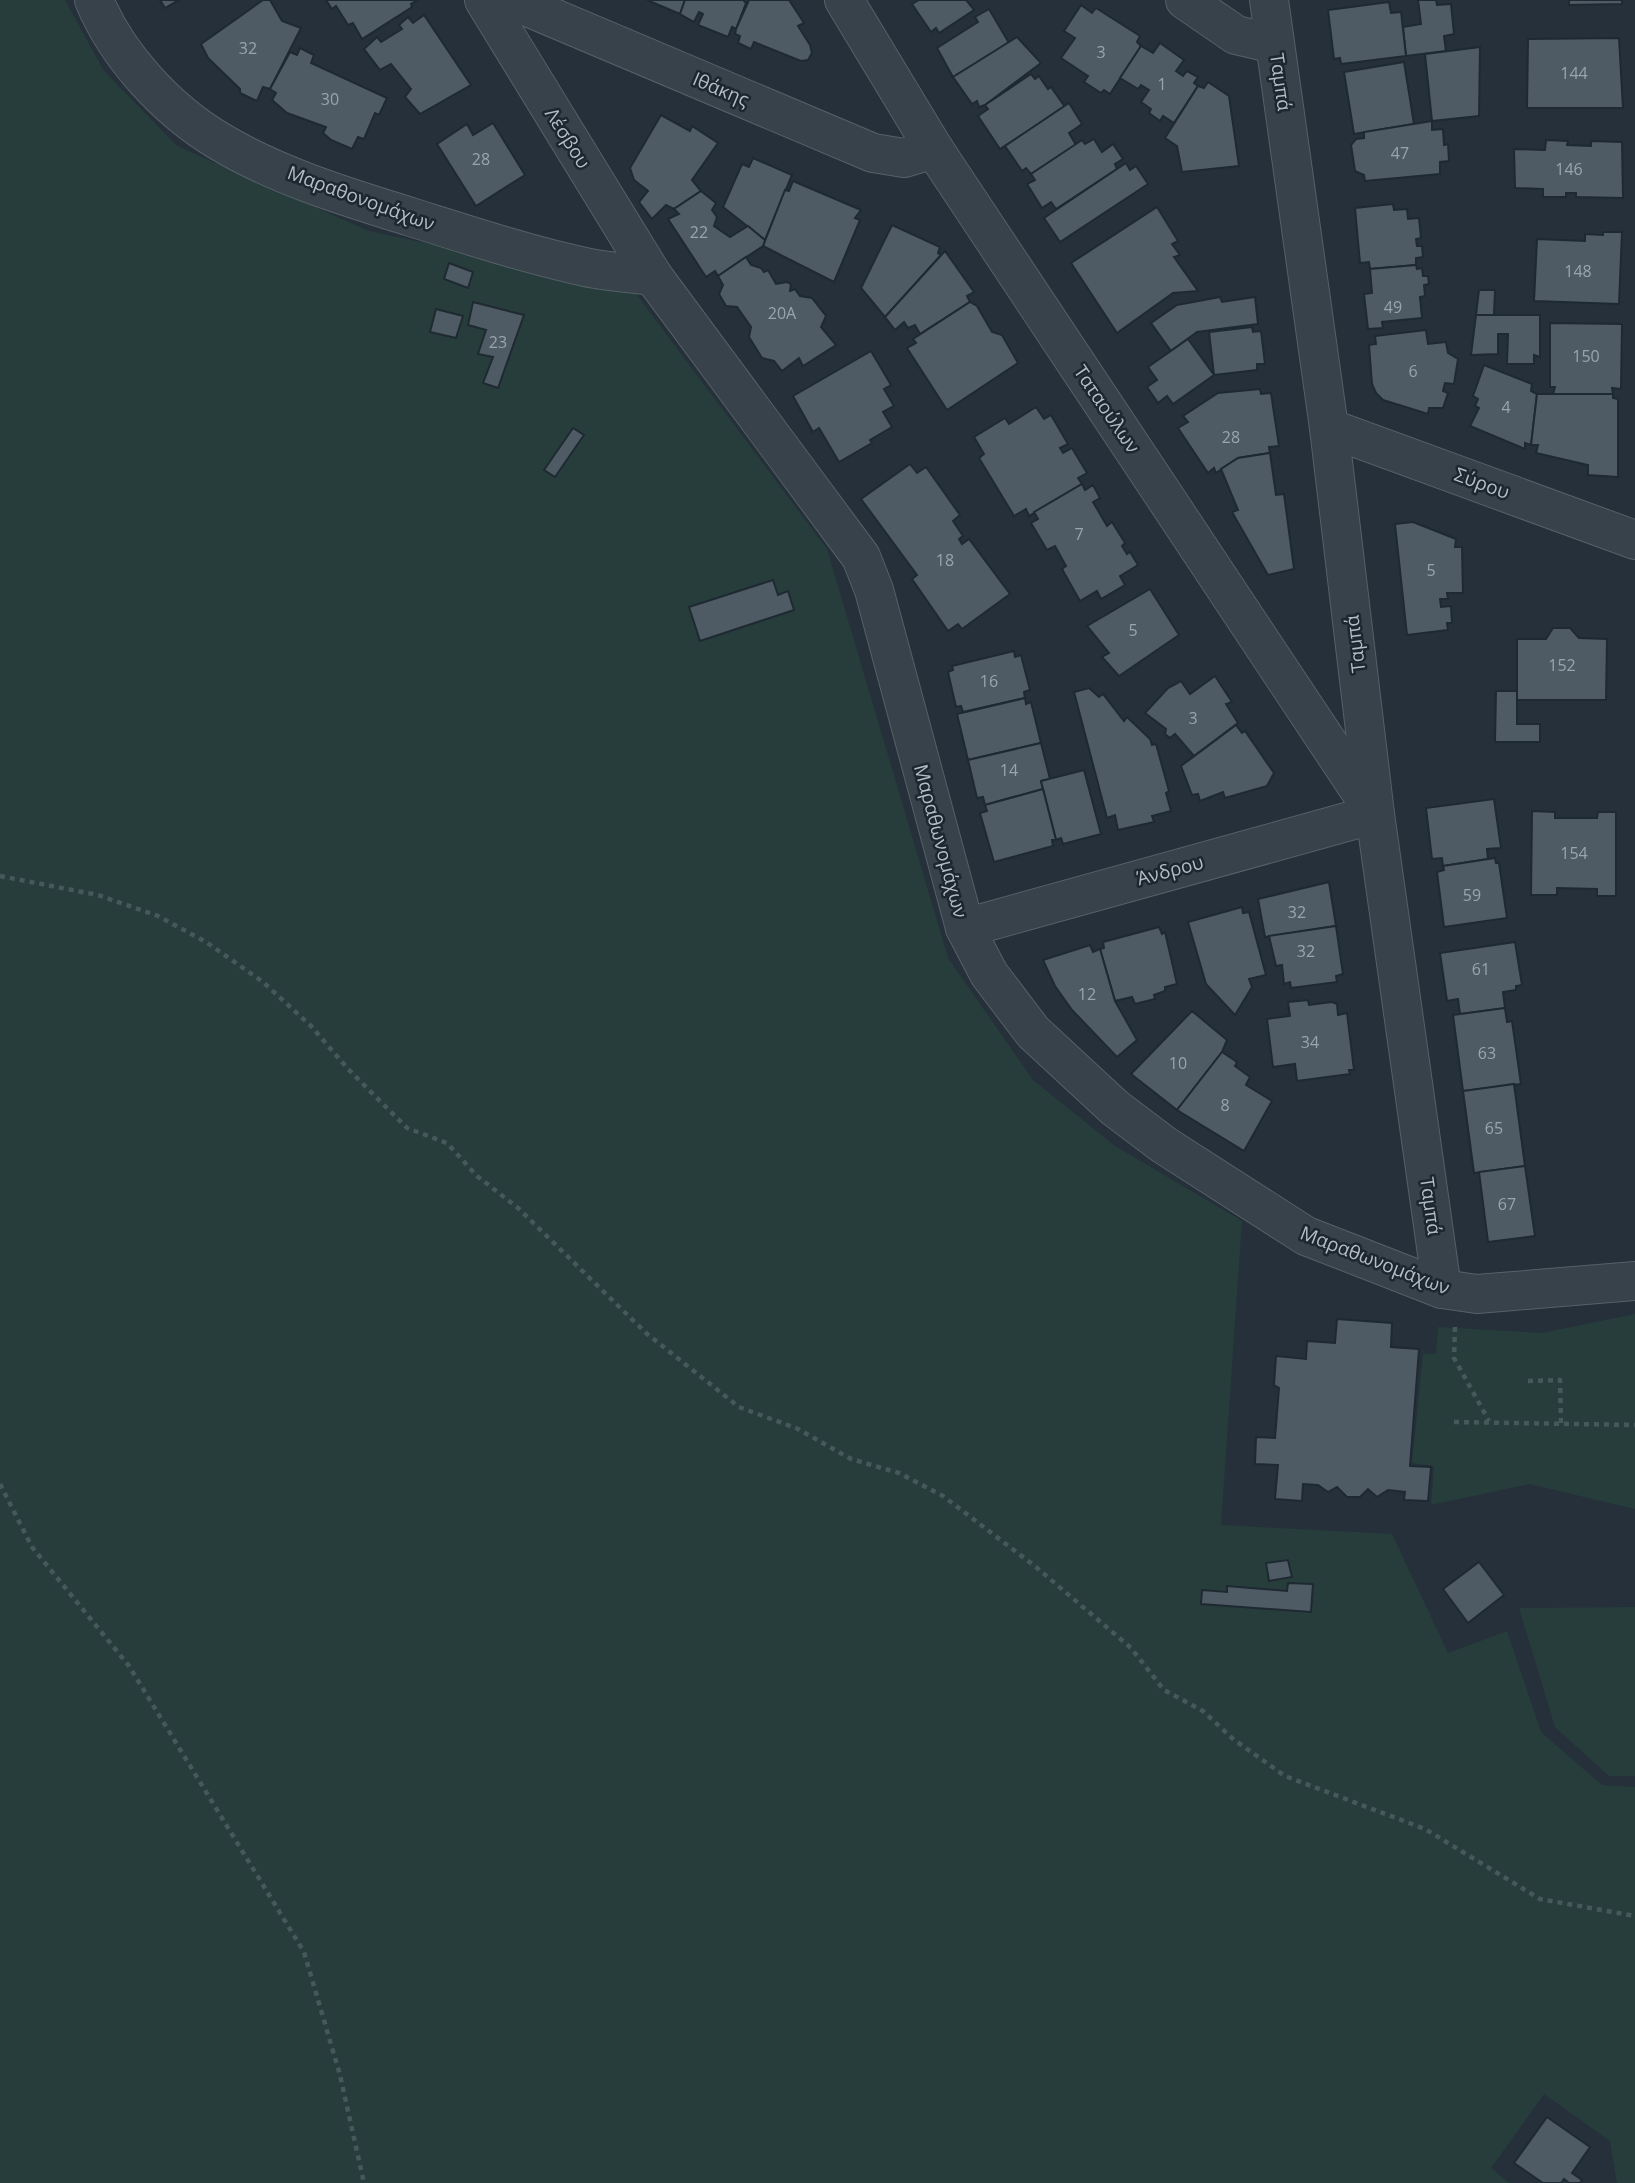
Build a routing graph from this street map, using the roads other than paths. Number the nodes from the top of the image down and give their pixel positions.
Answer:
1 (94, 0) edge
2 (484, 0) edge
3 (511, 0) edge
4 (844, 0) edge
5 (1185, 0) edge
6 (1269, 0) edge
7 (1275, 44) junction
8 (934, 149) junction
9 (653, 276) junction
10 (1329, 428) junction
11 (1635, 540) edge
12 (1375, 814) junction
13 (965, 928) junction
14 (1635, 1281) edge
15 (1448, 1305) junction

1 - 9 street, Μαραθονομάχων
2 - 9 street, Λέσβου
3 - 8 street, Ιθάκης
4 - 8 street, Ταταούλων
5 - 7 street
6 - 7 street, Ταμπά
7 - 10 street, Ταμπά
8 - 12 street, Ταταούλων
9 - 13 street, Μαραθωνομάχων
10 - 11 street, Σύρου
10 - 12 street, Ταμπά
12 - 13 street, Άνδρου
12 - 15 street, Ταμπά
13 - 15 street, Μαραθωνομάχων
14 - 15 street, Μαραθωνομάχων

